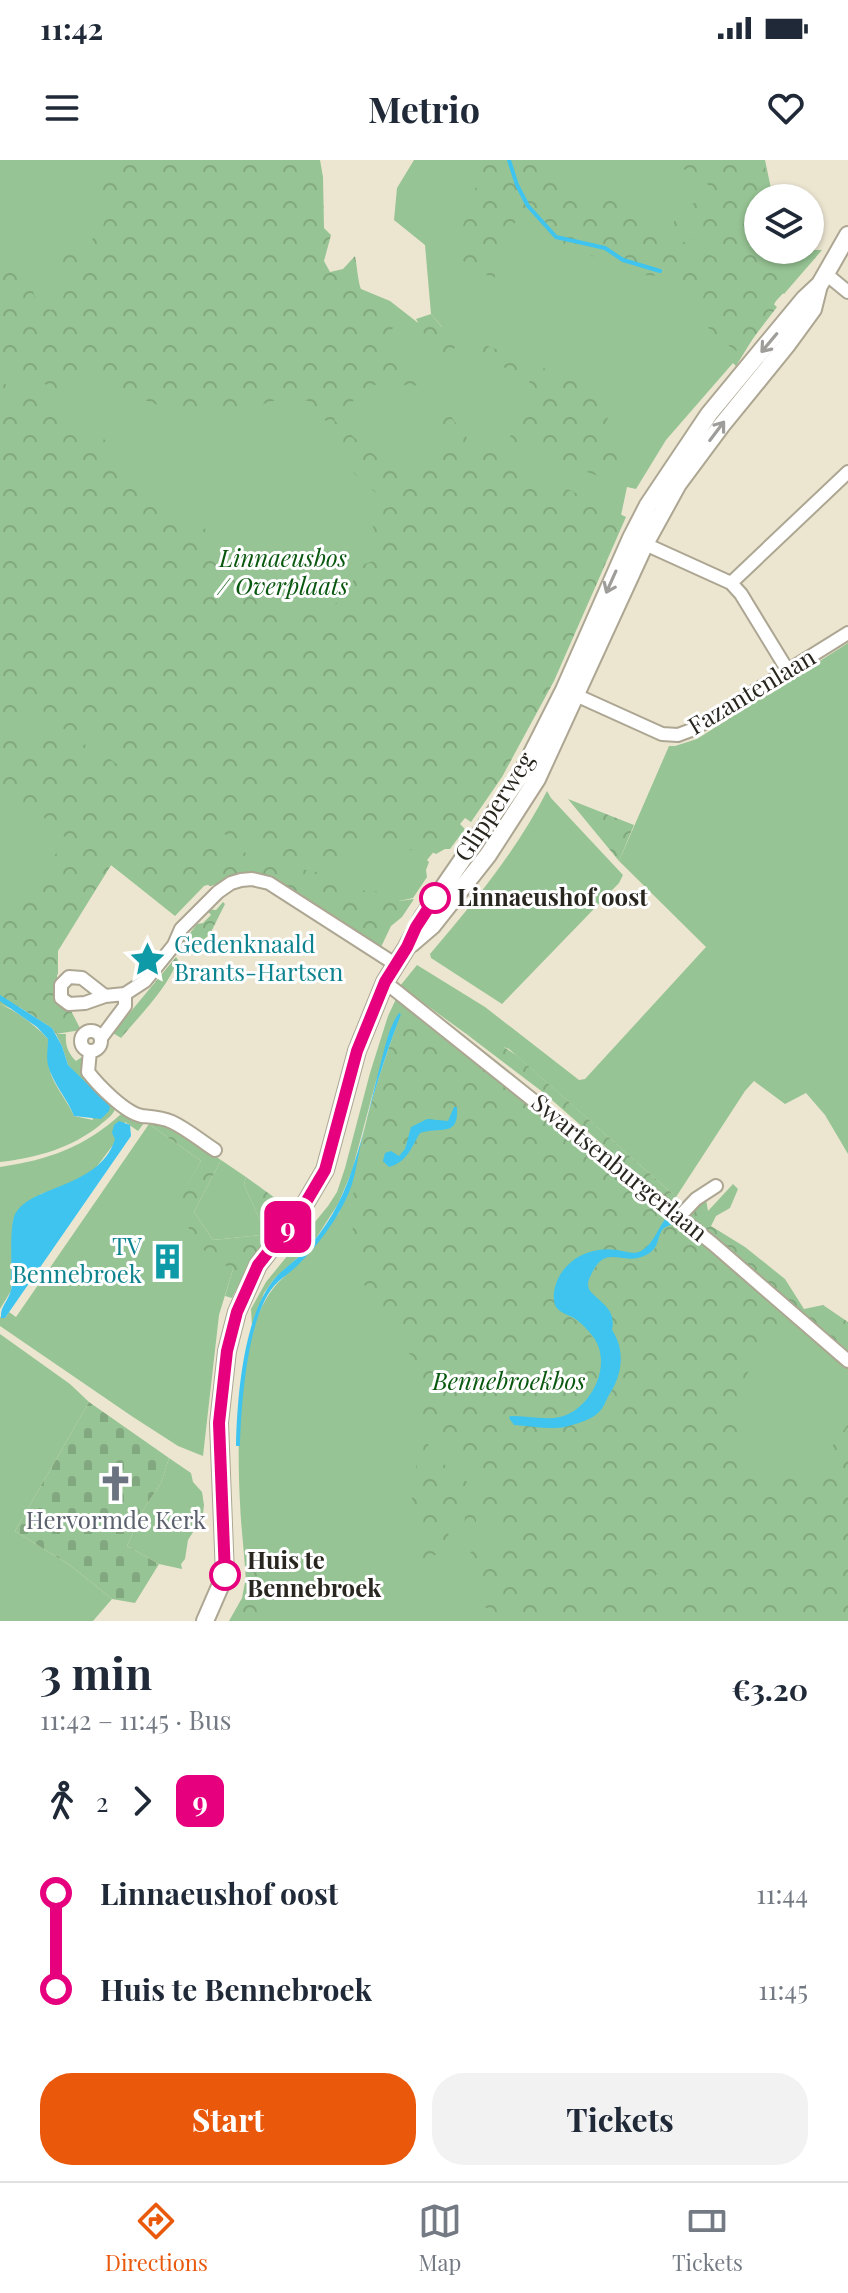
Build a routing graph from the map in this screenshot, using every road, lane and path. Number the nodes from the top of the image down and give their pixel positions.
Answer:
1 (848, 235) edge
2 (823, 279) junction
3 (848, 292) edge
4 (848, 472) edge
5 (638, 541) junction
6 (731, 583) junction
7 (848, 633) edge
8 (788, 671) junction
9 (570, 692) junction
10 (395, 964) junction
11 (385, 982) junction
12 (125, 994) junction
13 (105, 996) dead end
14 (215, 1150) dead end
15 (716, 1186) dead end
16 (679, 1217) junction
17 (848, 1361) edge
18 (205, 1621) edge

1 - 2 street, Glipperweg
2 - 3 street
2 - 5 street, Glipperweg
4 - 6 street
5 - 6 street
5 - 9 street, Glipperweg
6 - 8 street
7 - 8 street, Fazantenlaan
8 - 9 street, Fazantenlaan
9 - 10 street, Glipperweg
10 - 11 street, Glipperweg
10 - 12 street
11 - 16 street, Swartsenburgerlaan
11 - 18 street, Glipperweg
12 - 13 street
12 - 14 street
15 - 16 street
16 - 17 street, Swartsenburgerlaan

